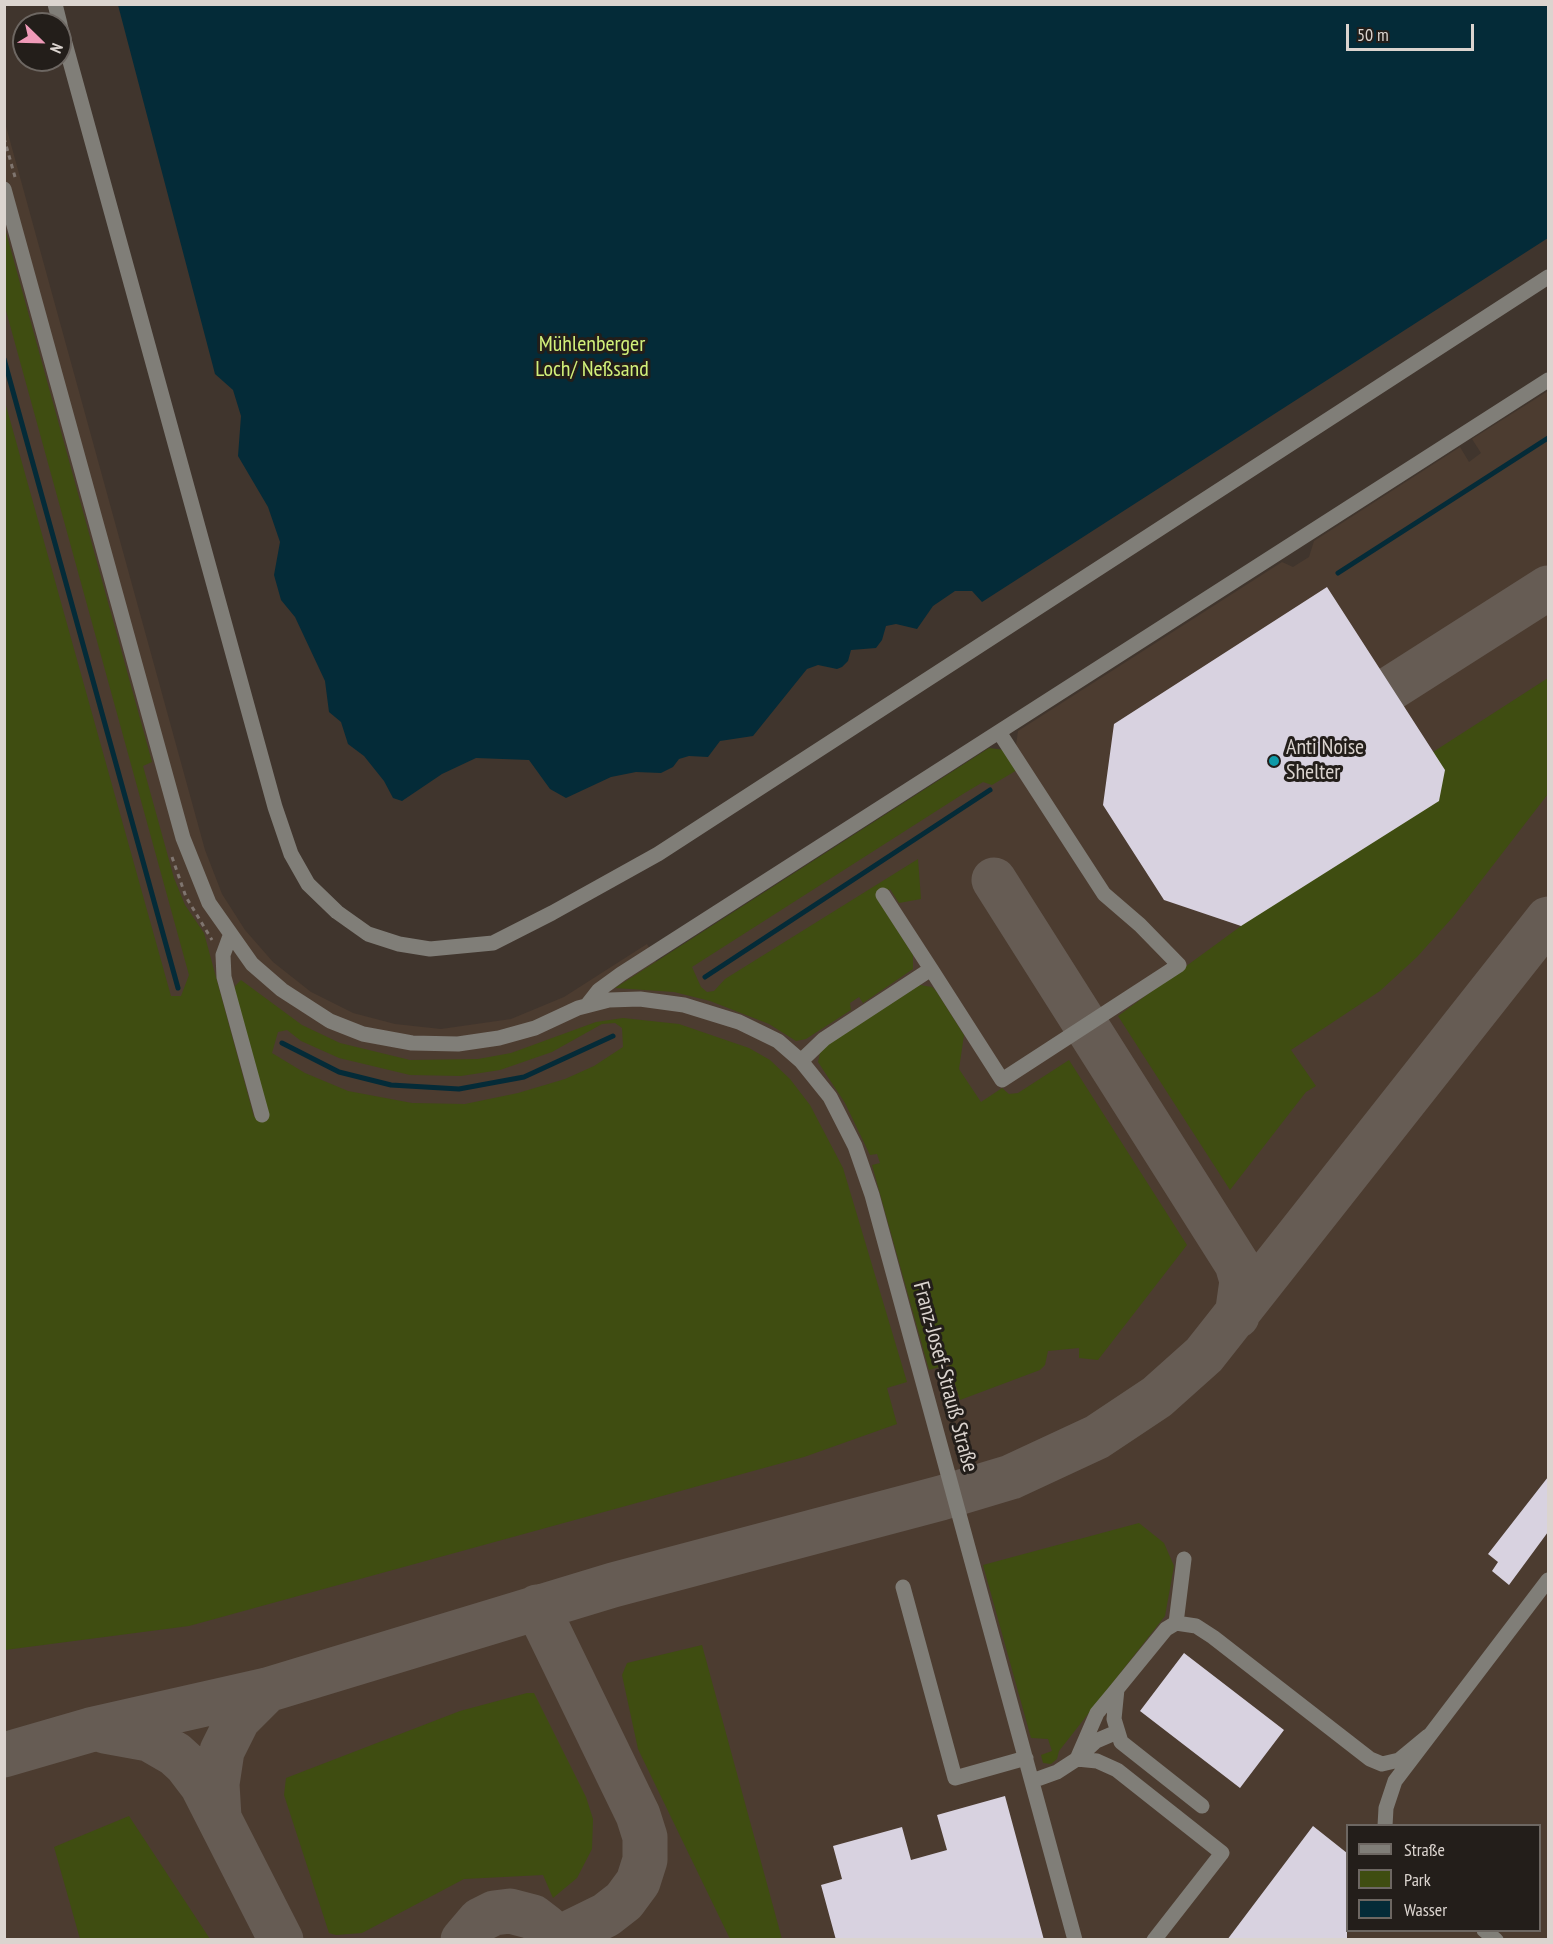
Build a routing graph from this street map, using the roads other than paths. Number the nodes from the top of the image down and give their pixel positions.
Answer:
1 (72, 68) edge
2 (11, 186) edge
3 (1548, 277) edge
4 (1548, 380) edge
5 (999, 732) junction
6 (883, 895) dead end
7 (230, 936) junction
8 (931, 969) junction
9 (588, 1005) junction
10 (801, 1061) junction
11 (262, 1115) dead end
12 (1184, 1559) dead end
13 (1548, 1581) edge
14 (903, 1587) dead end
15 (1176, 1623) junction
16 (1117, 1689) junction
17 (1117, 1732) junction
18 (1428, 1736) junction
19 (1026, 1758) junction
20 (1077, 1759) junction
21 (1032, 1781) junction
22 (1202, 1806) dead end
23 (1385, 1824) edge
24 (1075, 1940) edge
25 (1154, 1940) edge

1 - 3 street
2 - 7 street
4 - 5 street
5 - 8 street
5 - 9 street
6 - 8 street
7 - 9 street
7 - 11 street
8 - 10 street
9 - 10 street, Franz-Josef-Strauß Straße
10 - 19 street, Franz-Josef-Strauß Straße
12 - 15 street
13 - 18 street
14 - 19 street
15 - 16 street
15 - 18 street
16 - 17 street
16 - 20 street
17 - 20 street
17 - 22 street
18 - 23 street
19 - 21 street, Franz-Josef-Strauß Straße
20 - 21 street
20 - 25 street
21 - 24 street, Franz-Josef-Strauß Straße

